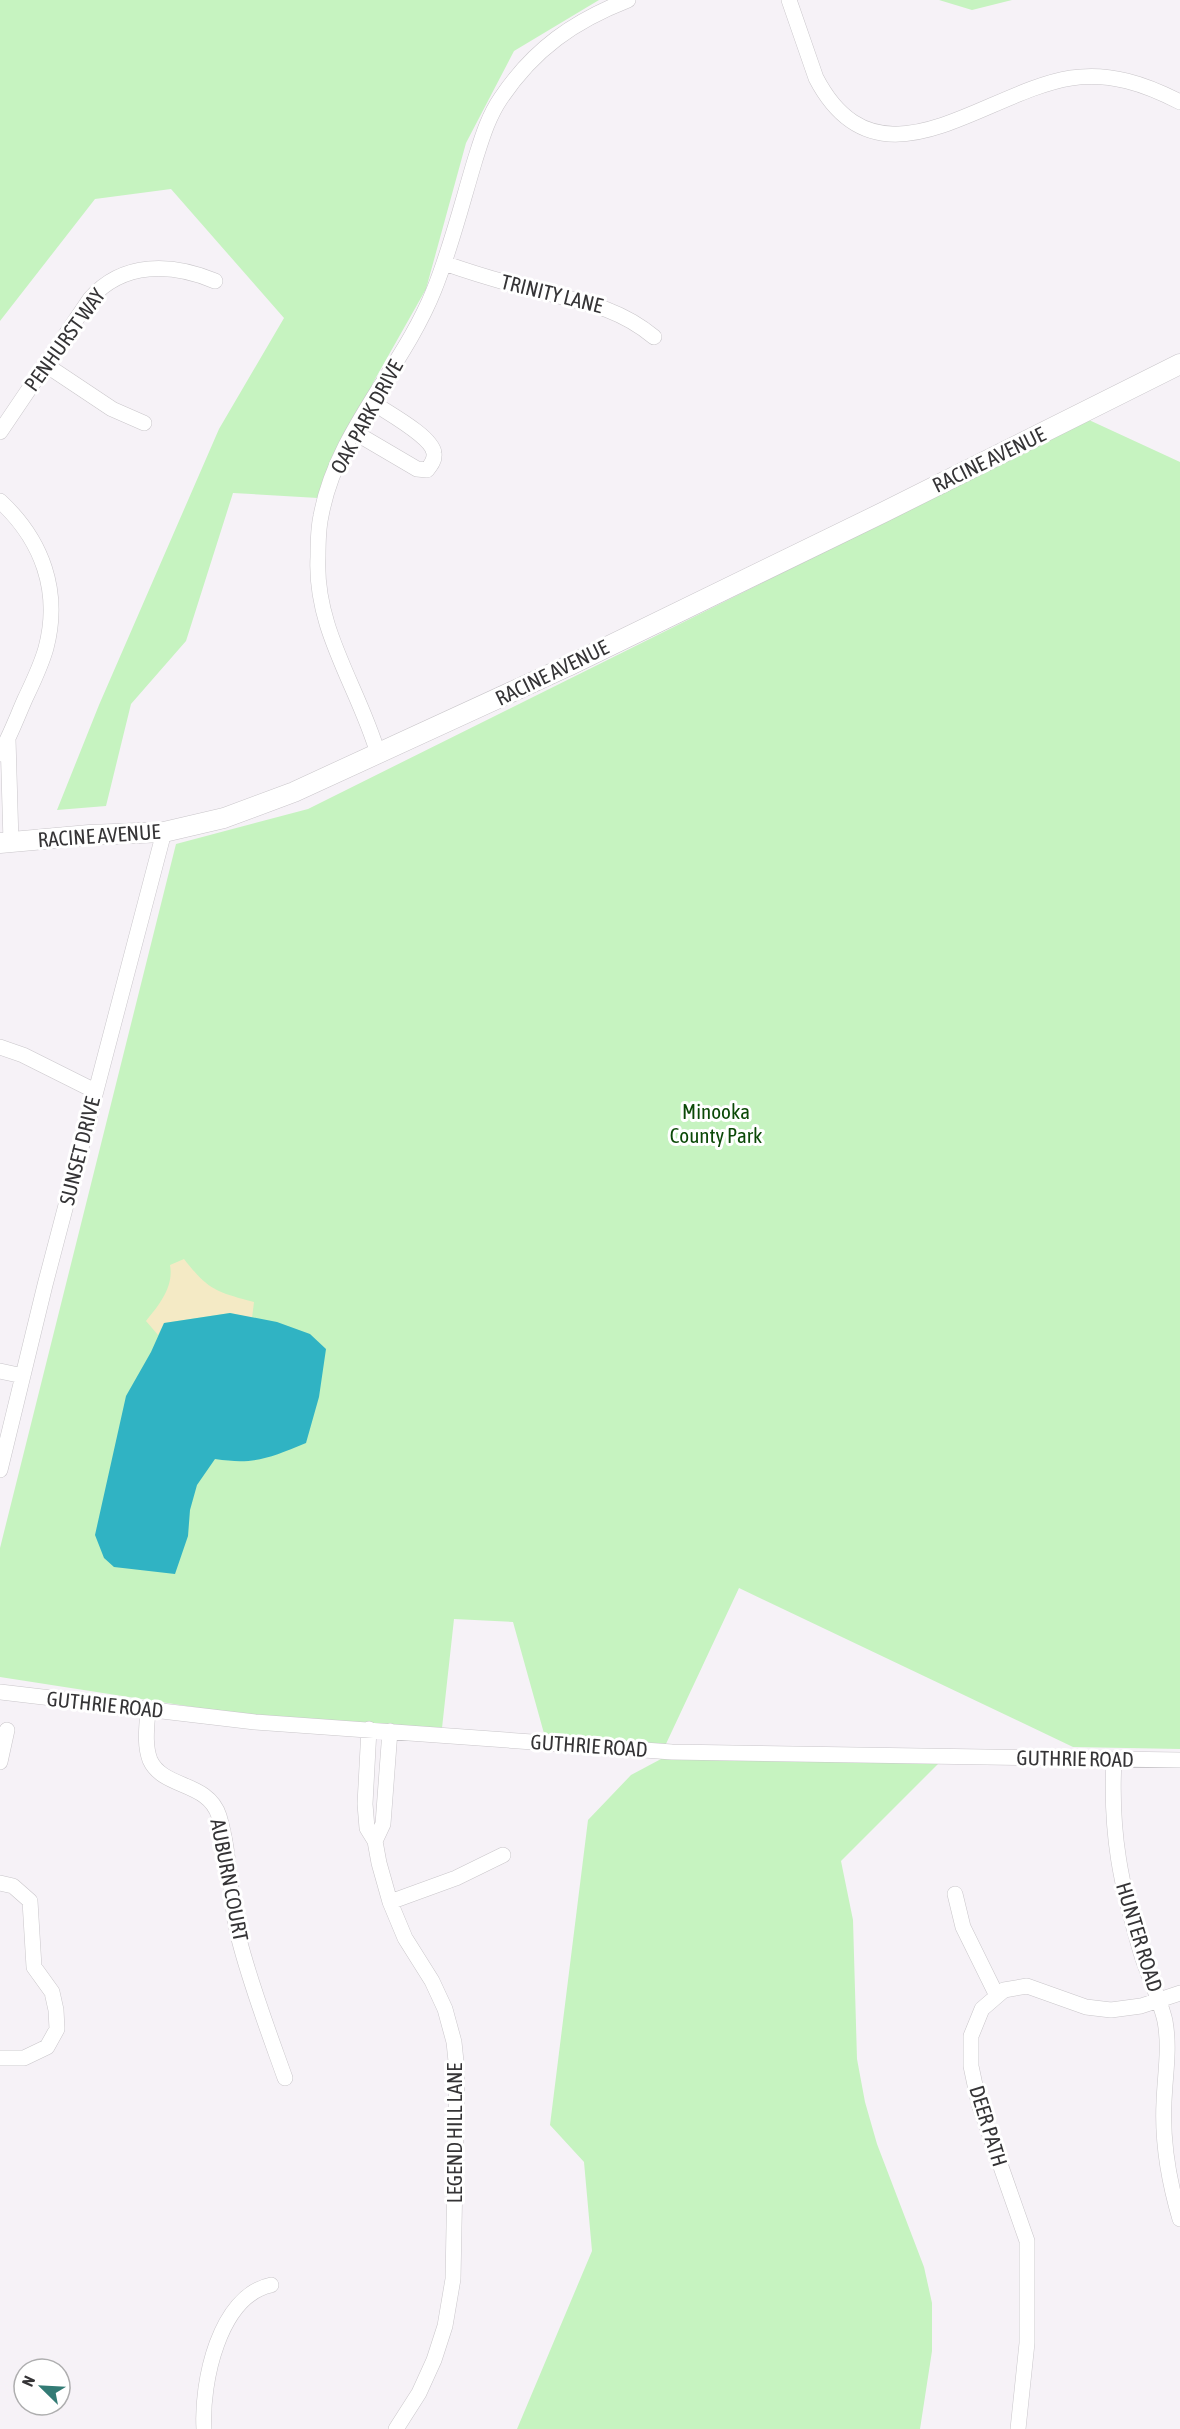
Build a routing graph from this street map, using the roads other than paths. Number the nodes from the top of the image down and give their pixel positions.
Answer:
1 (628, 0) edge
2 (789, 0) edge
3 (1180, 102) edge
4 (444, 263) junction
5 (215, 281) dead end
6 (654, 337) dead end
7 (1180, 364) edge
8 (46, 365) junction
9 (372, 402) junction
10 (144, 423) dead end
11 (0, 432) edge
12 (354, 432) junction
13 (0, 501) edge
14 (8, 739) junction
15 (0, 753) edge
16 (378, 754) junction
17 (164, 832) junction
18 (5, 843) edge
19 (0, 1047) edge
20 (95, 1091) junction
21 (0, 1371) edge
22 (22, 1376) junction
23 (0, 1470) edge
24 (0, 1692) edge
25 (148, 1710) junction
26 (369, 1729) junction
27 (7, 1730) dead end
28 (390, 1731) junction
29 (1114, 1760) junction
30 (1180, 1760) edge
31 (0, 1762) edge
32 (367, 1782) junction
33 (386, 1785) junction
34 (375, 1841) junction
35 (503, 1855) dead end
36 (0, 1883) edge
37 (956, 1894) dead end
38 (390, 1902) junction
39 (1180, 1993) edge
40 (997, 1996) junction
41 (1159, 2001) junction
42 (0, 2058) edge
43 (285, 2078) dead end
44 (1177, 2195) edge
45 (1180, 2219) edge
46 (271, 2285) dead end
47 (204, 2429) edge
48 (396, 2429) edge
49 (1018, 2429) edge

1 - 4 street, OAK PARK DRIVE
2 - 3 street
4 - 6 street, TRINITY LANE
4 - 9 street, OAK PARK DRIVE
5 - 8 street, PENHURST WAY
7 - 16 main road, RACINE AVENUE
8 - 10 street
8 - 11 street, PENHURST WAY
9 - 12 street, OAK PARK DRIVE
9 - 12 street
12 - 16 street, OAK PARK DRIVE
13 - 14 street
14 - 15 street
14 - 18 street
16 - 17 main road, RACINE AVENUE
17 - 18 main road, RACINE AVENUE
17 - 20 street, SUNSET DRIVE
19 - 20 street
20 - 22 street, SUNSET DRIVE
21 - 22 street
22 - 23 street, SUNSET DRIVE
24 - 25 street, GUTHRIE ROAD
25 - 26 street, GUTHRIE ROAD
25 - 43 street, AUBURN COURT
26 - 28 street, GUTHRIE ROAD
26 - 32 street, LEGEND HILL LANE
27 - 31 street
28 - 29 street, GUTHRIE ROAD
28 - 33 street, LEGEND HILL LANE
29 - 30 street, GUTHRIE ROAD
29 - 41 street, HUNTER ROAD
32 - 33 street
32 - 34 street, LEGEND HILL LANE
33 - 34 street, LEGEND HILL LANE
34 - 38 street, LEGEND HILL LANE
35 - 38 street
36 - 42 street
37 - 40 street
38 - 48 street, LEGEND HILL LANE
39 - 41 street
40 - 41 street
40 - 49 street, DEER PATH
41 - 44 street, HUNTER ROAD
44 - 45 street, HUNTER ROAD
46 - 47 street

